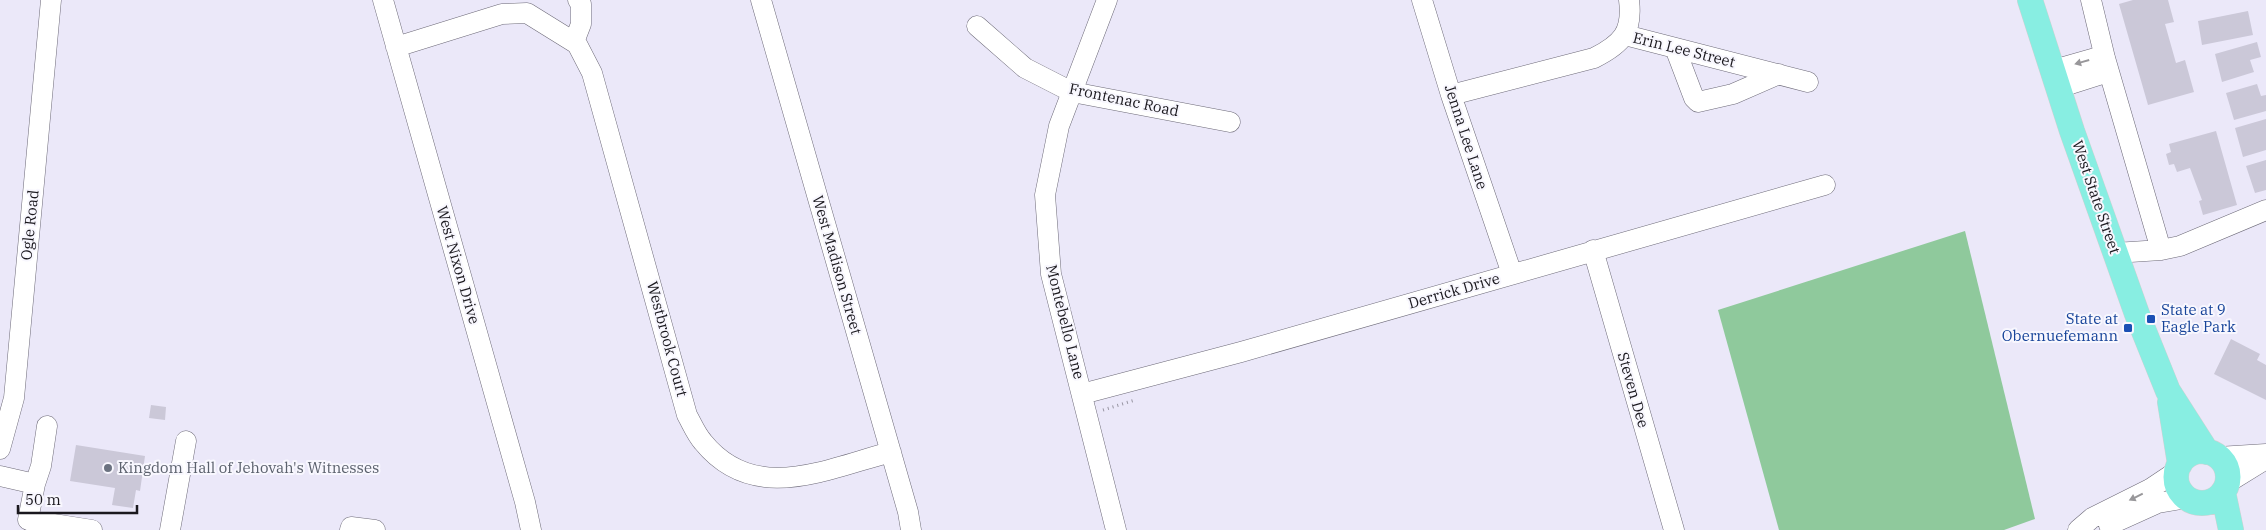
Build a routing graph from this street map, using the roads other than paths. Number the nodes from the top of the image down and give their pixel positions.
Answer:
1 (52, 0) edge
2 (383, 0) edge
3 (578, 0) edge
4 (761, 0) edge
5 (1107, 0) edge
6 (1422, 0) edge
7 (1629, 0) edge
8 (2030, 0) edge
9 (2091, 0) edge
10 (528, 7) edge
11 (977, 26) dead end
12 (1625, 35) junction
13 (574, 42) junction
14 (396, 47) junction
15 (1675, 48) junction
16 (2107, 67) junction
17 (1779, 74) junction
18 (2056, 79) junction
19 (1808, 82) dead end
20 (1072, 92) junction
21 (1451, 95) junction
22 (1230, 122) dead end
23 (1825, 185) dead end
24 (2266, 210) edge
25 (1592, 250) junction
26 (2161, 250) junction
27 (2116, 253) junction
28 (1512, 274) junction
29 (2168, 391) junction
30 (1082, 394) junction
31 (47, 426) dead end
32 (186, 441) dead end
33 (0, 449) edge
34 (891, 452) junction
35 (2213, 454) junction
36 (2266, 454) edge
37 (2266, 459) edge
38 (2179, 468) junction
39 (0, 476) edge
40 (35, 484) junction
41 (2225, 487) junction
42 (2194, 500) junction
43 (92, 530) edge
44 (170, 530) edge
45 (350, 530) edge
46 (375, 530) edge
47 (531, 530) edge
48 (911, 530) edge
49 (1116, 530) edge
50 (1674, 530) edge
51 (2078, 530) edge
52 (2088, 530) edge
53 (2218, 530) edge
54 (2231, 530) edge

1 - 33 street, Ogle Road
2 - 14 street, West Nixon Drive
3 - 13 street
4 - 34 street, West Madison Street
5 - 20 street, Montebello Lane
6 - 21 street, Jenna Lee Lane
7 - 12 street
8 - 18 main road, West State Street
9 - 16 street
10 - 13 street, Westbrook Court
10 - 14 street, Westbrook Court
11 - 20 street, Frontenac Road
12 - 15 street, Erin Lee Street
12 - 21 street, Erin Lee Street
13 - 34 street, Westbrook Court
14 - 47 street, West Nixon Drive
15 - 17 street, Erin Lee Street
15 - 17 street
16 - 18 street
16 - 26 street
17 - 19 street, Erin Lee Street
18 - 27 main road, West State Street
20 - 22 street, Frontenac Road
20 - 30 street, Montebello Lane
21 - 28 street, Jenna Lee Lane
23 - 25 street, Derrick Drive
24 - 26 street
25 - 28 street, Derrick Drive
25 - 50 street, Steven Dee
26 - 27 street
27 - 29 main road, West State Street
28 - 30 street, Derrick Drive
29 - 35 main road
29 - 38 main road
30 - 49 street, Montebello Lane
31 - 40 street
32 - 44 street
34 - 48 street, West Madison Street
35 - 36 street
35 - 38 main road
35 - 41 main road
37 - 41 street
38 - 42 main road
38 -> 51 street
39 - 40 street
40 - 43 street
41 - 42 main road
41 - 54 main road
42 - 52 street
42 - 53 main road
45 - 46 street

